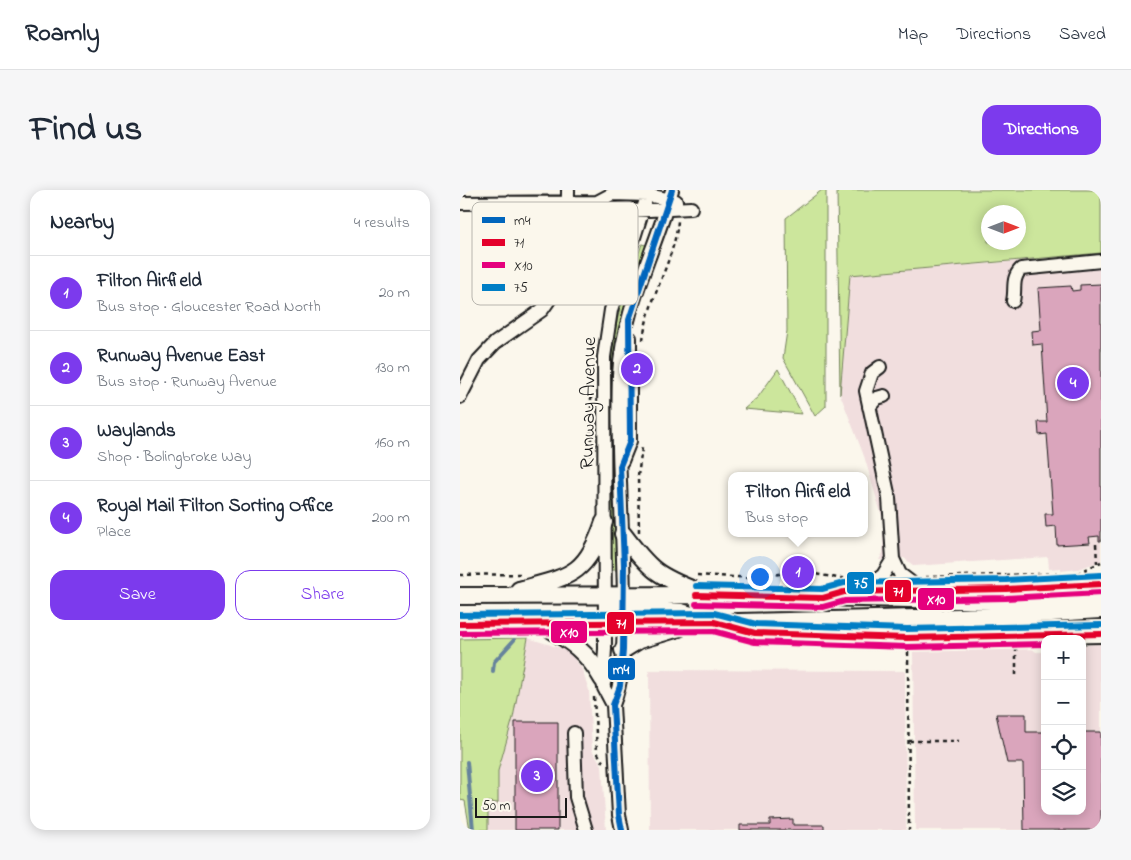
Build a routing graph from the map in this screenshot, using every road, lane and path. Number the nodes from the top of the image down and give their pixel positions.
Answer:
1 (648, 192) edge
2 (568, 196) edge
3 (670, 199) edge
4 (475, 202) edge
5 (597, 202) joint
6 (638, 211) edge
7 (643, 211) junction
8 (638, 226) edge
9 (677, 234) dead end
10 (1101, 261) edge
11 (638, 293) edge
12 (1013, 301) dead end
13 (545, 305) edge
14 (613, 305) edge
15 (634, 305) edge
16 (643, 340) dead end
17 (880, 368) dead end
18 (590, 390) dead end
19 (884, 396) dead end
20 (460, 397) edge
21 (869, 407) junction
22 (887, 424) dead end
23 (874, 428) junction
24 (642, 444) dead end
25 (591, 460) dead end
26 (604, 522) junction
27 (631, 536) junction
28 (1096, 544) dead end
29 (894, 558) junction
30 (1101, 562) edge
31 (1097, 563) junction
32 (522, 574) dead end
33 (460, 575) edge
34 (692, 575) dead end
35 (922, 584) junction
36 (1101, 584) edge
37 (862, 585) junction
38 (604, 595) junction
39 (1101, 595) edge
40 (460, 596) edge
41 (497, 596) junction
42 (706, 596) junction
43 (822, 598) junction
44 (1002, 608) junction
45 (624, 609) junction
46 (1101, 610) edge
47 (714, 622) junction
48 (696, 623) junction
49 (460, 624) edge
50 (542, 624) junction
51 (605, 624) junction
52 (1101, 634) edge
53 (1016, 647) dead end
54 (908, 648) dead end
55 (623, 650) junction
56 (1016, 675) dead end
57 (598, 685) junction
58 (612, 706) junction
59 (574, 733) dead end
60 (909, 741) junction
61 (959, 741) dead end
62 (605, 765) dead end
63 (586, 830) edge
64 (622, 830) edge
65 (910, 830) edge

1 - 3 street
1 - 5 street
1 - 7 street, Runway Avenue
2 - 4 street
2 - 5 street
3 - 7 street
3 - 11 street, Runway Avenue
6 - 7 street
7 - 8 street, Runway Avenue
9 - 16 path
10 - 12 street
13 - 20 street
14 - 26 street, Runway Avenue
15 - 27 street, Runway Avenue
17 - 21 street
18 - 25 path
19 - 21 street
21 - 23 street
22 - 23 street
23 - 29 street
24 - 27 path
26 - 38 street, Runway Avenue
26 - 41 main road
27 - 42 main road
27 - 45 street, Runway Avenue
28 - 31 path
29 - 35 street
29 - 37 street
30 - 31 path
31 - 35 path
32 - 33 path
34 - 37 path
35 - 36 main road
35 - 37 main road
37 - 43 main road
38 - 41 main road
38 - 45 main road
38 - 51 street, Runway Avenue
39 - 44 main road
40 - 41 main road
42 - 43 main road
42 - 45 main road
43 - 44 main road
44 - 46 main road
44 - 47 main road
45 - 47 main road
45 - 48 main road
45 - 51 main road
45 - 55 street, Runway Avenue
47 - 48 main road
47 - 52 main road
48 - 55 main road
49 - 50 main road
50 - 51 main road
50 - 57 main road
51 - 57 street, Runway Avenue
53 - 56 path
54 - 60 path
55 - 58 street, Runway Avenue
57 - 58 street
57 - 62 path
58 - 64 street
59 - 63 street
60 - 61 path
60 - 65 path

